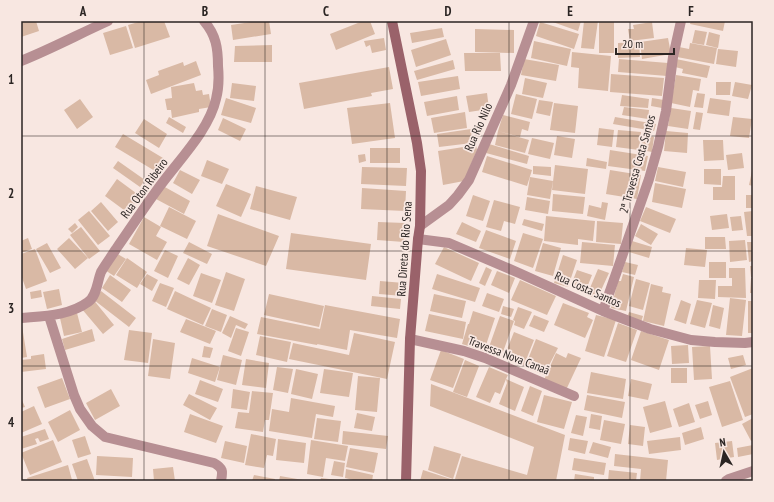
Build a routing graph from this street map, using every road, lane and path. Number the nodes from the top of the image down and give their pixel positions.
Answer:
1 (108, 21) edge
2 (204, 21) edge
3 (392, 21) edge
4 (534, 21) edge
5 (682, 21) edge
6 (21, 62) edge
7 (420, 226) junction
8 (418, 239) junction
9 (603, 311) junction
10 (49, 316) junction
11 (21, 318) edge
12 (410, 339) junction
13 (753, 342) edge
14 (574, 396) dead end
15 (753, 471) edge
16 (221, 481) edge
17 (406, 481) edge
18 (726, 481) edge

1 - 6 street
2 - 10 street, Rua Oton Ribeiro
3 - 7 main road, Rua Direta do Rio Sena
4 - 7 street, Rua Rio Nilo
5 - 9 street, 2ª Travessa Costa Santos
7 - 8 main road, Rua Direta do Rio Sena
8 - 9 street, Rua Costa Santos
8 - 12 main road, Rua Direta do Rio Sena
9 - 13 street, Rua Costa Santos
10 - 11 street, Rua Oton Ribeiro
10 - 16 street
12 - 14 street, Travessa Nova Canaã
12 - 17 main road, Rua Direta do Rio Sena
15 - 18 street

